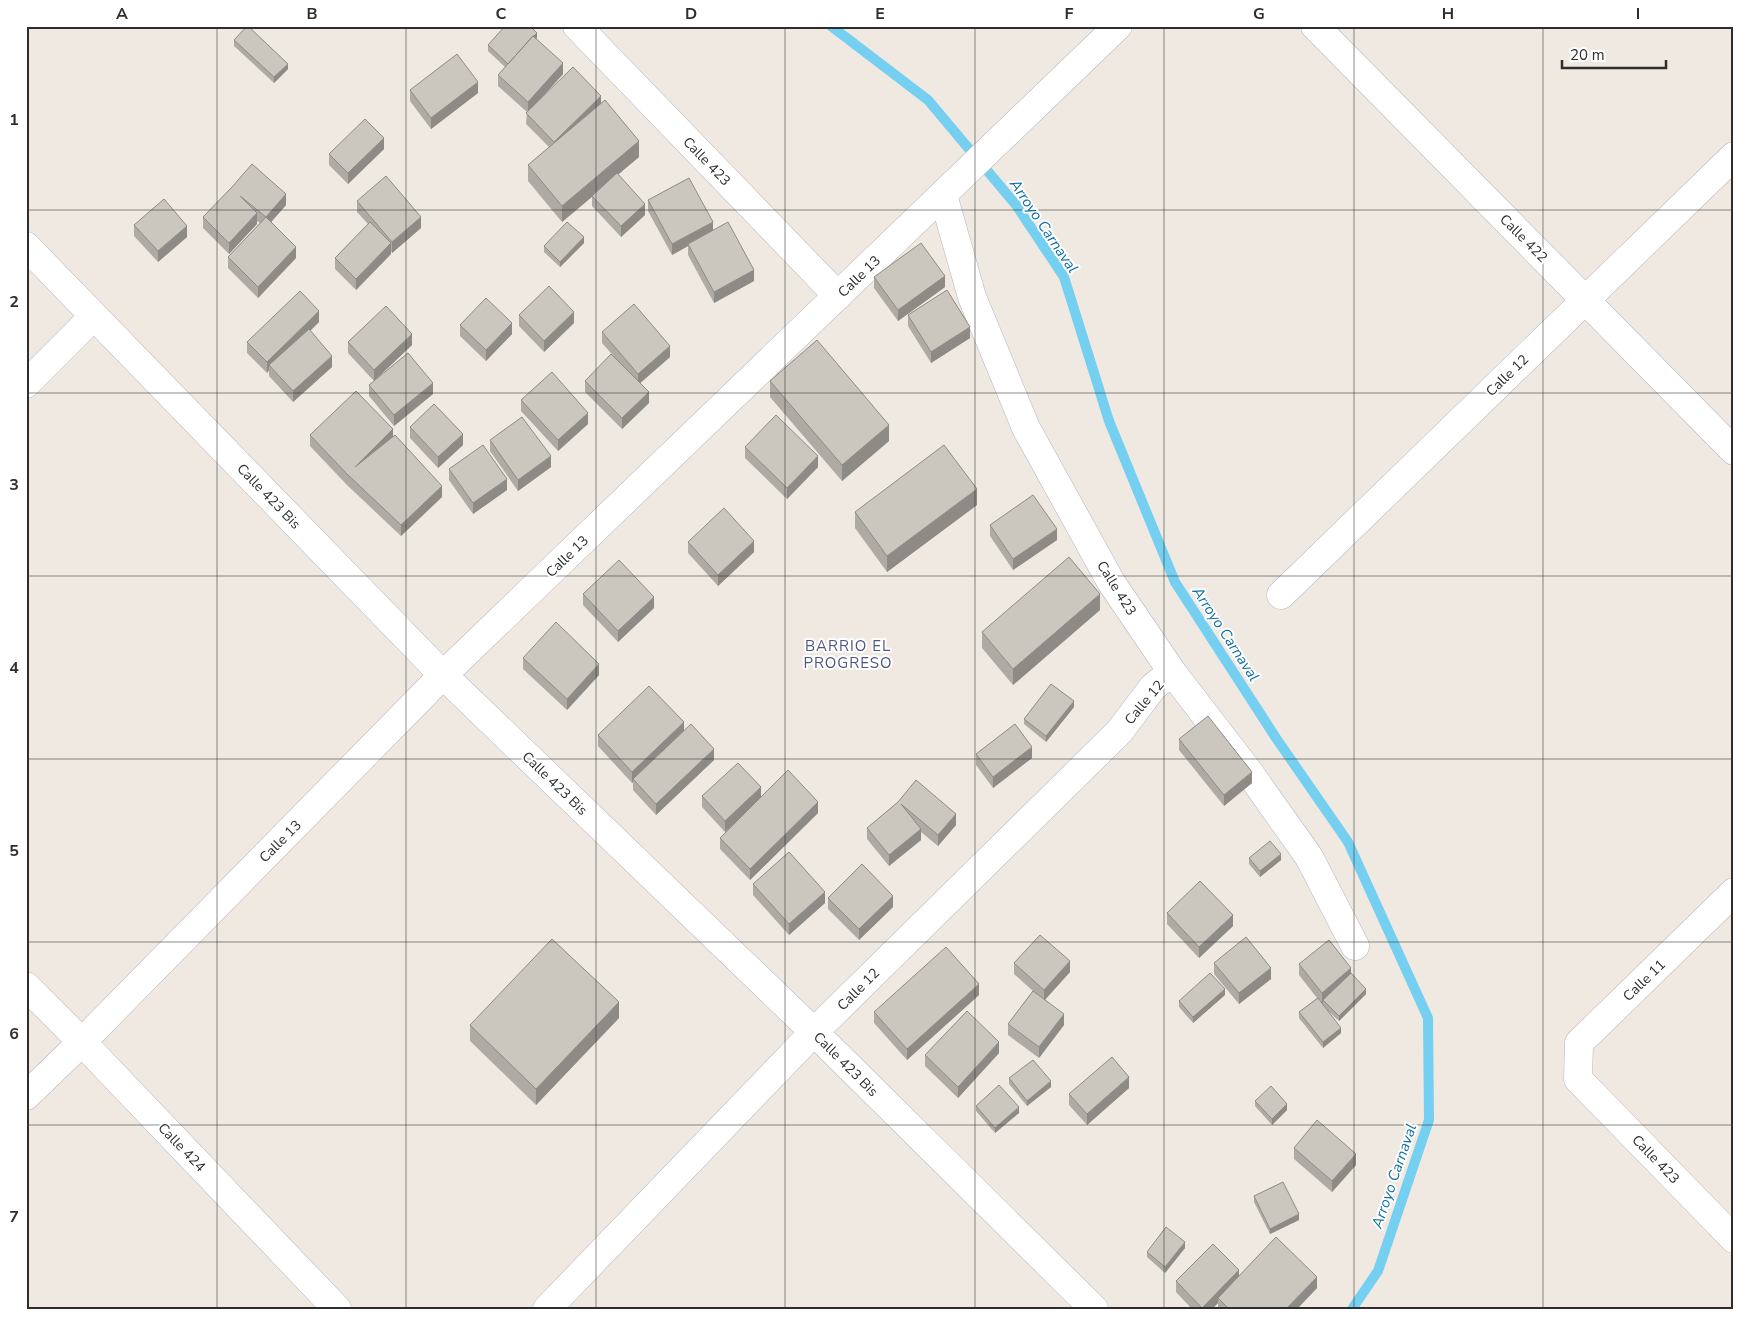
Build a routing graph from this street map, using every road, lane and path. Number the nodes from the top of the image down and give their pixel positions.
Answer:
1 (576, 26) edge
2 (1118, 26) edge
3 (1315, 26) edge
4 (1734, 156) edge
5 (947, 192) junction
6 (26, 246) edge
7 (838, 296) junction
8 (1585, 300) junction
9 (94, 316) junction
10 (26, 384) edge
11 (1734, 451) edge
12 (1281, 595) dead end
13 (1172, 672) junction
14 (443, 675) junction
15 (1734, 892) edge
16 (1355, 946) dead end
17 (26, 986) edge
18 (814, 1032) junction
19 (82, 1042) junction
20 (1578, 1079) joint
21 (26, 1096) edge
22 (1734, 1240) edge
23 (337, 1309) edge
24 (547, 1309) edge
25 (1094, 1309) edge

1 - 7 street, Calle 423
2 - 5 street, Calle 13
3 - 8 street, Calle 422
4 - 8 street, Calle 12
5 - 7 street, Calle 13
5 - 13 street, Calle 423
6 - 9 street, Calle 423 Bis
7 - 14 street, Calle 13
8 - 11 street, Calle 422
8 - 12 street, Calle 12
9 - 10 street
9 - 14 street, Calle 423 Bis
13 - 16 street, Calle 423
13 - 18 street, Calle 12
14 - 18 street, Calle 423 Bis
14 - 19 street, Calle 13
15 - 20 street, Calle 11
17 - 19 street, Calle 424
18 - 24 street, Calle 12
18 - 25 street, Calle 423 Bis
19 - 21 street, Calle 13
19 - 23 street, Calle 424
20 - 22 street, Calle 423

